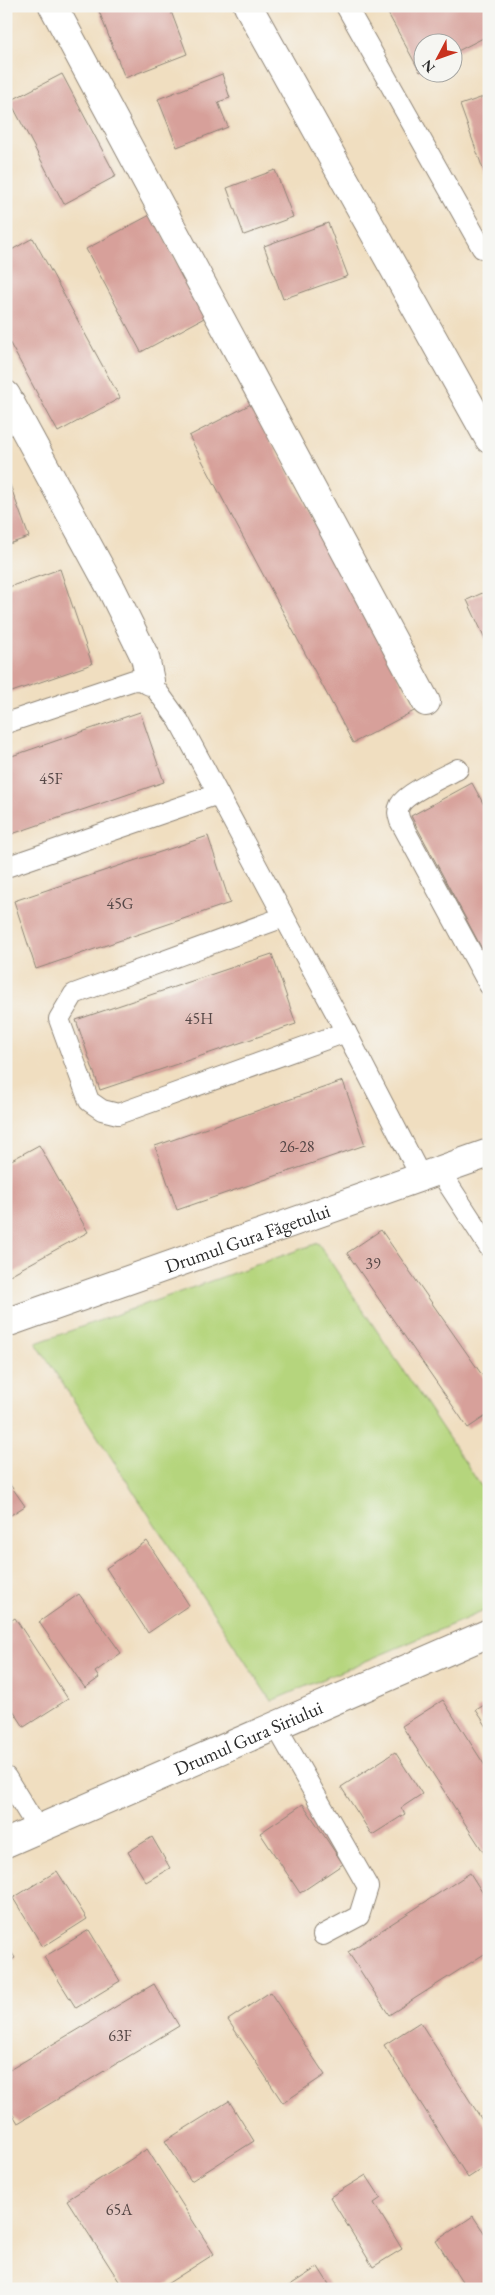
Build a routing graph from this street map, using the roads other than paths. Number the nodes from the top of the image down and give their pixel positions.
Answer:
1 (53, 6) edge
2 (248, 6) edge
3 (346, 6) edge
4 (482, 248) dead end
5 (6, 395) edge
6 (489, 439) edge
7 (150, 681) junction
8 (426, 702) dead end
9 (6, 723) edge
10 (458, 769) dead end
11 (218, 794) junction
12 (6, 867) edge
13 (284, 917) junction
14 (489, 985) edge
15 (346, 1032) junction
16 (489, 1153) edge
17 (430, 1174) junction
18 (489, 1247) edge
19 (6, 1323) edge
20 (489, 1633) edge
21 (276, 1726) junction
22 (6, 1777) edge
23 (38, 1829) junction
24 (6, 1844) edge
25 (323, 1935) dead end

1 - 8 street
2 - 6 street
3 - 4 lane
5 - 7 street
7 - 9 lane
7 - 11 lane
10 - 14 lane
11 - 12 lane
11 - 13 lane
13 - 15 lane
13 - 15 lane
15 - 17 lane
16 - 17 street, Drumul Gura Făgetului
17 - 18 lane
17 - 19 street, Drumul Gura Făgetului
20 - 21 street, Drumul Gura Siriului
21 - 23 street, Drumul Gura Siriului
21 - 25 lane
22 - 23 lane
23 - 24 street, Drumul Gura Siriului

